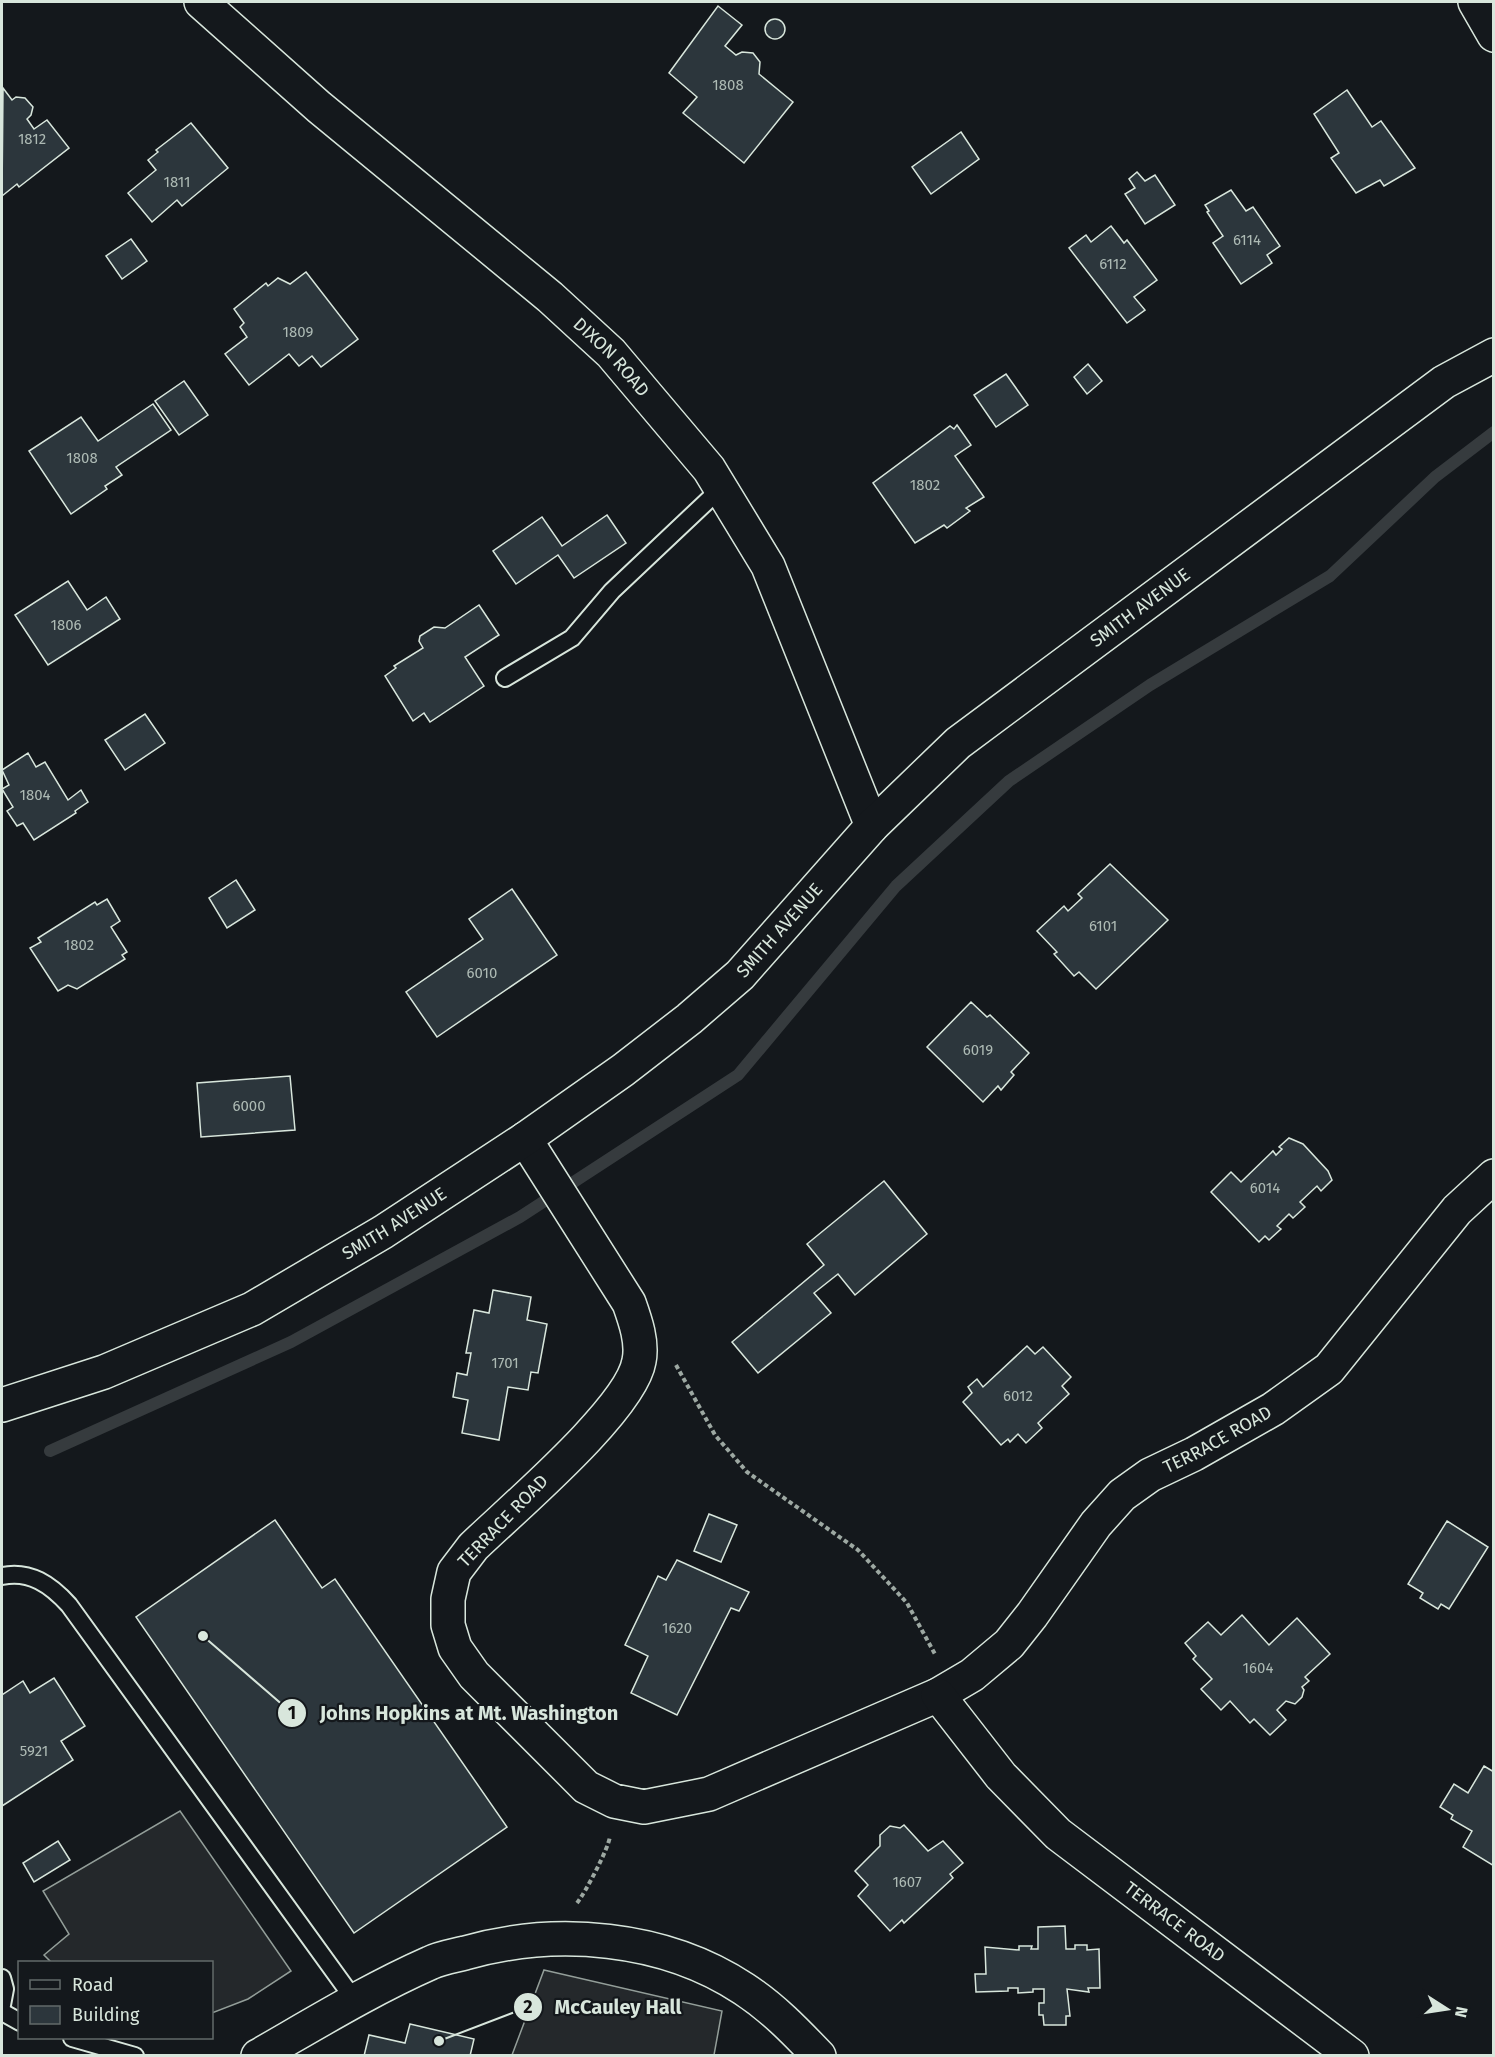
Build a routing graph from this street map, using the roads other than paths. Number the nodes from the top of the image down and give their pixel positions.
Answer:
1 (201, 2) edge
2 (1475, 2) edge
3 (1494, 34) edge
4 (1494, 355) edge
5 (720, 489) junction
6 (505, 678) dead end
7 (872, 826) junction
8 (525, 1139) junction
9 (1494, 1176) edge
10 (2, 1405) edge
11 (2, 1576) edge
12 (947, 1690) junction
13 (2, 1978) edge
14 (356, 2002) junction
15 (2, 2005) edge
16 (2, 2012) edge
17 (18, 2021) edge
18 (79, 2039) edge
19 (135, 2055) edge
20 (258, 2055) edge
21 (819, 2055) edge
22 (1352, 2055) edge

1 - 5 street, DIXON ROAD
2 - 3 street
4 - 7 street, SMITH AVENUE
5 - 6 lane
5 - 7 street, DIXON ROAD
7 - 8 street, SMITH AVENUE
8 - 10 street, SMITH AVENUE
8 - 12 street, TERRACE ROAD
9 - 12 street, TERRACE ROAD
11 - 14 lane
12 - 22 street, TERRACE ROAD
13 - 15 lane
14 - 20 street
14 - 21 street
16 - 17 lane
18 - 19 lane

